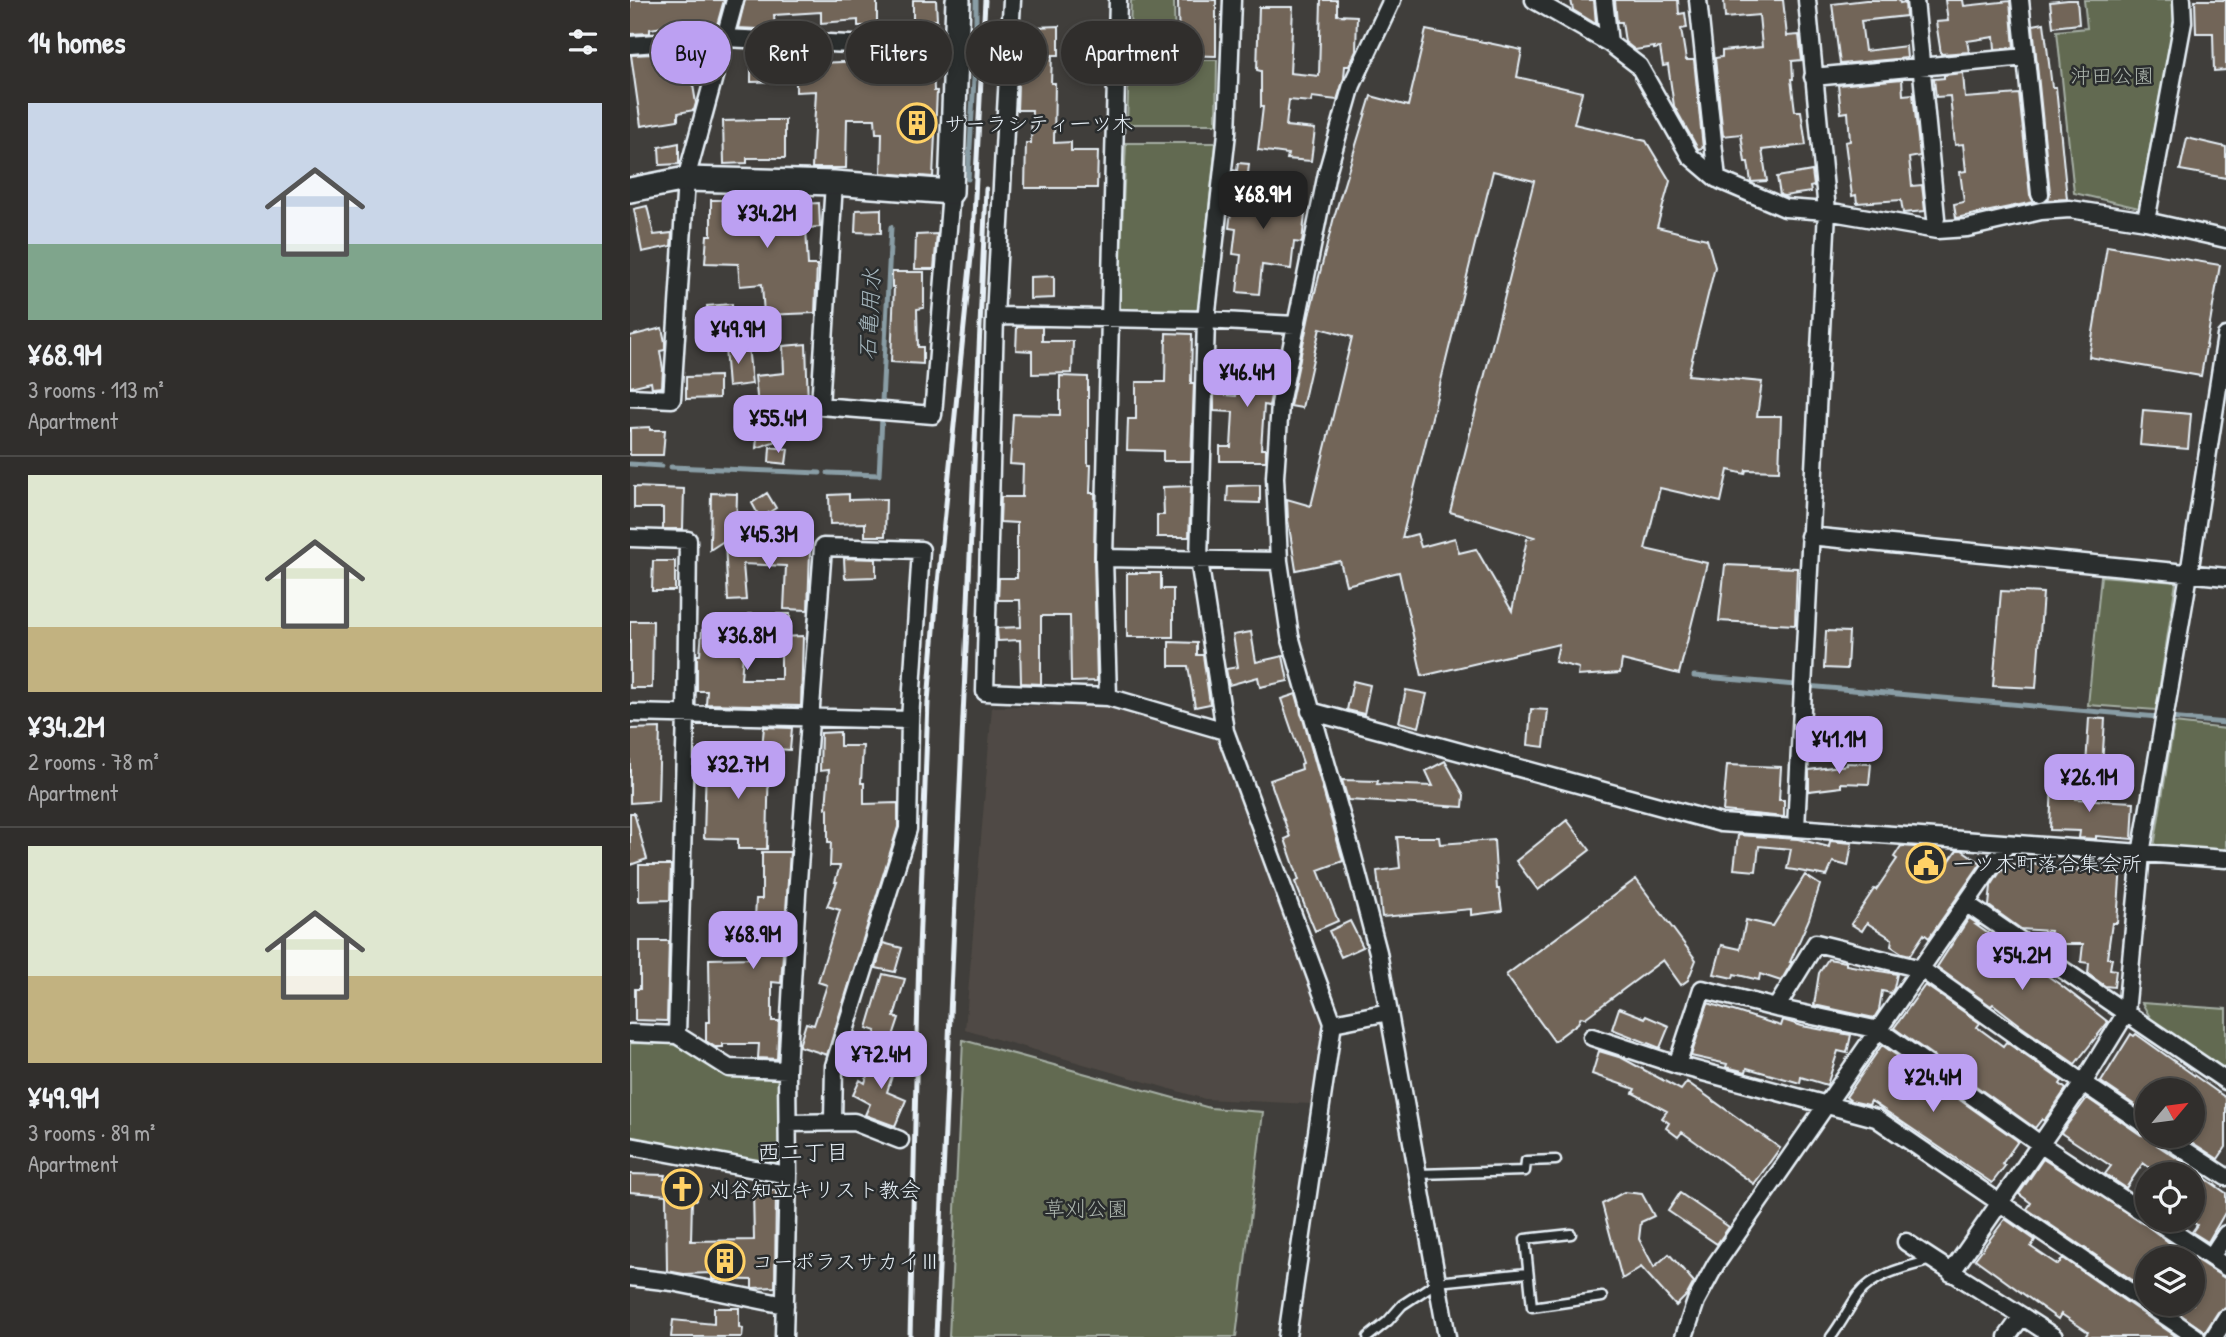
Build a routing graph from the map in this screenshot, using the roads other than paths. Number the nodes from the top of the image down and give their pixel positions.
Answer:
1 (735, 0) edge
2 (958, 0) edge
3 (1012, 0) edge
4 (1118, 0) edge
5 (1232, 0) edge
6 (1392, 0) edge
7 (1534, 0) edge
8 (1604, 0) edge
9 (1698, 0) edge
10 (1807, 0) edge
11 (1915, 0) edge
12 (2020, 0) edge
13 (2182, 0) edge
14 (729, 21) edge
15 (731, 38) edge
16 (651, 43) edge
17 (1608, 43) junction
18 (630, 45) edge
19 (956, 49) junction
20 (2025, 57) junction
21 (1920, 67) junction
22 (1813, 78) junction
23 (712, 84) edge
24 (686, 179) junction
25 (1717, 179) junction
26 (834, 183) junction
27 (630, 190) edge
28 (951, 192) junction
29 (2040, 194) dead end
30 (1827, 211) junction
31 (1936, 218) dead end
32 (2146, 221) junction
33 (2226, 239) edge
34 (995, 316) junction
35 (1109, 320) junction
36 (1206, 320) junction
37 (1295, 325) junction
38 (2226, 337) edge
39 (630, 397) edge
40 (1809, 536) junction
41 (630, 538) edge
42 (1104, 558) junction
43 (1199, 560) junction
44 (1279, 561) junction
45 (2189, 573) junction
46 (2226, 577) edge
47 (1108, 697) junction
48 (1310, 711) junction
49 (630, 713) edge
50 (686, 714) junction
51 (811, 718) junction
52 (911, 720) junction
53 (1225, 732) junction
54 (1796, 828) junction
55 (2007, 844) junction
56 (2141, 854) junction
57 (2226, 859) edge
58 (1967, 904) junction
59 (1921, 969) junction
60 (1776, 1008) junction
61 (1389, 1012) junction
62 (2126, 1013) junction
63 (1333, 1023) junction
64 (1879, 1030) junction
65 (630, 1033) edge
66 (677, 1035) junction
67 (1592, 1037) dead end
68 (1677, 1065) junction
69 (787, 1070) junction
70 (2226, 1081) edge
71 (2082, 1083) junction
72 (1827, 1106) junction
73 (2135, 1117) edge
74 (833, 1121) junction
75 (788, 1123) junction
76 (900, 1140) dead end
77 (2040, 1144) junction
78 (630, 1146) edge
79 (2181, 1148) edge
80 (1556, 1160) dead end
81 (1419, 1174) junction
82 (788, 1175) junction
83 (2226, 1177) edge
84 (1998, 1203) junction
85 (2135, 1207) edge
86 (2173, 1232) edge
87 (1571, 1234) dead end
88 (2226, 1234) edge
89 (1906, 1242) dead end
90 (2211, 1257) junction
91 (1932, 1260) junction
92 (2226, 1267) edge
93 (1527, 1273) junction
94 (1951, 1273) junction
95 (630, 1277) edge
96 (1437, 1282) junction
97 (1602, 1297) dead end
98 (785, 1304) junction
99 (2022, 1315) junction
100 (2226, 1318) edge
101 (785, 1337) edge
102 (1287, 1337) edge
103 (1368, 1337) edge
104 (1447, 1337) edge
105 (1684, 1337) edge
106 (1831, 1337) edge
107 (2007, 1337) edge
108 (2054, 1337) edge
109 (2196, 1337) edge
110 (2214, 1337) edge

1 - 14 street
2 - 19 street
3 - 34 street
4 - 35 street
5 - 36 street
6 - 37 street
7 - 17 street
8 - 17 street
9 - 25 street
10 - 22 street
11 - 21 street
12 - 20 street
13 - 32 street
15 - 19 street
16 - 18 street
17 - 25 street
19 - 28 street
20 - 21 street
20 - 29 street
21 - 22 street
21 - 31 street
22 - 30 street
23 - 24 street
24 - 26 street
24 - 27 street
24 - 39 street
25 - 30 street
26 - 28 street
26 - 28 street
30 - 32 street
30 - 40 street
32 - 33 street
34 - 35 street
34 - 47 street
35 - 36 street
35 - 42 street
36 - 37 street
36 - 43 street
37 - 44 street
38 - 45 street
40 - 45 street
40 - 54 street
41 - 50 street
42 - 43 street
42 - 47 street
43 - 44 street
43 - 53 street
44 - 48 street
45 - 46 street
45 - 56 street
47 - 53 street
48 - 54 street
48 - 61 street
49 - 50 street
50 - 51 street
50 - 66 street
51 - 52 street
51 - 52 street
51 - 69 street
52 - 74 street
53 - 63 street
54 - 55 street
55 - 56 street
55 - 58 street
56 - 57 street
56 - 62 street
58 - 59 street
58 - 62 street
59 - 60 street
59 - 64 street
59 - 71 street
60 - 64 street
60 - 68 street
61 - 63 street
61 - 81 street
62 - 70 street
62 - 71 street
63 - 102 street
64 - 72 street
64 - 77 street
65 - 66 street
66 - 69 street
67 - 68 street
68 - 72 street
69 - 75 street
71 - 73 street
71 - 77 street
72 - 84 street
72 - 105 street
74 - 75 street
74 - 76 street
75 - 82 street
77 - 84 street
77 - 85 street
78 - 82 street
79 - 83 street
80 - 81 lane
81 - 96 street
82 - 98 street
84 - 94 street
84 - 109 street
86 - 90 street
87 - 93 lane
88 - 90 street
89 - 91 street
90 - 92 street
91 - 94 street
91 - 106 lane
93 - 96 lane
93 - 97 lane
94 - 99 street
95 - 98 street
96 - 103 lane
96 - 104 street
98 - 101 street
99 - 107 street
99 - 108 street
100 - 110 street

